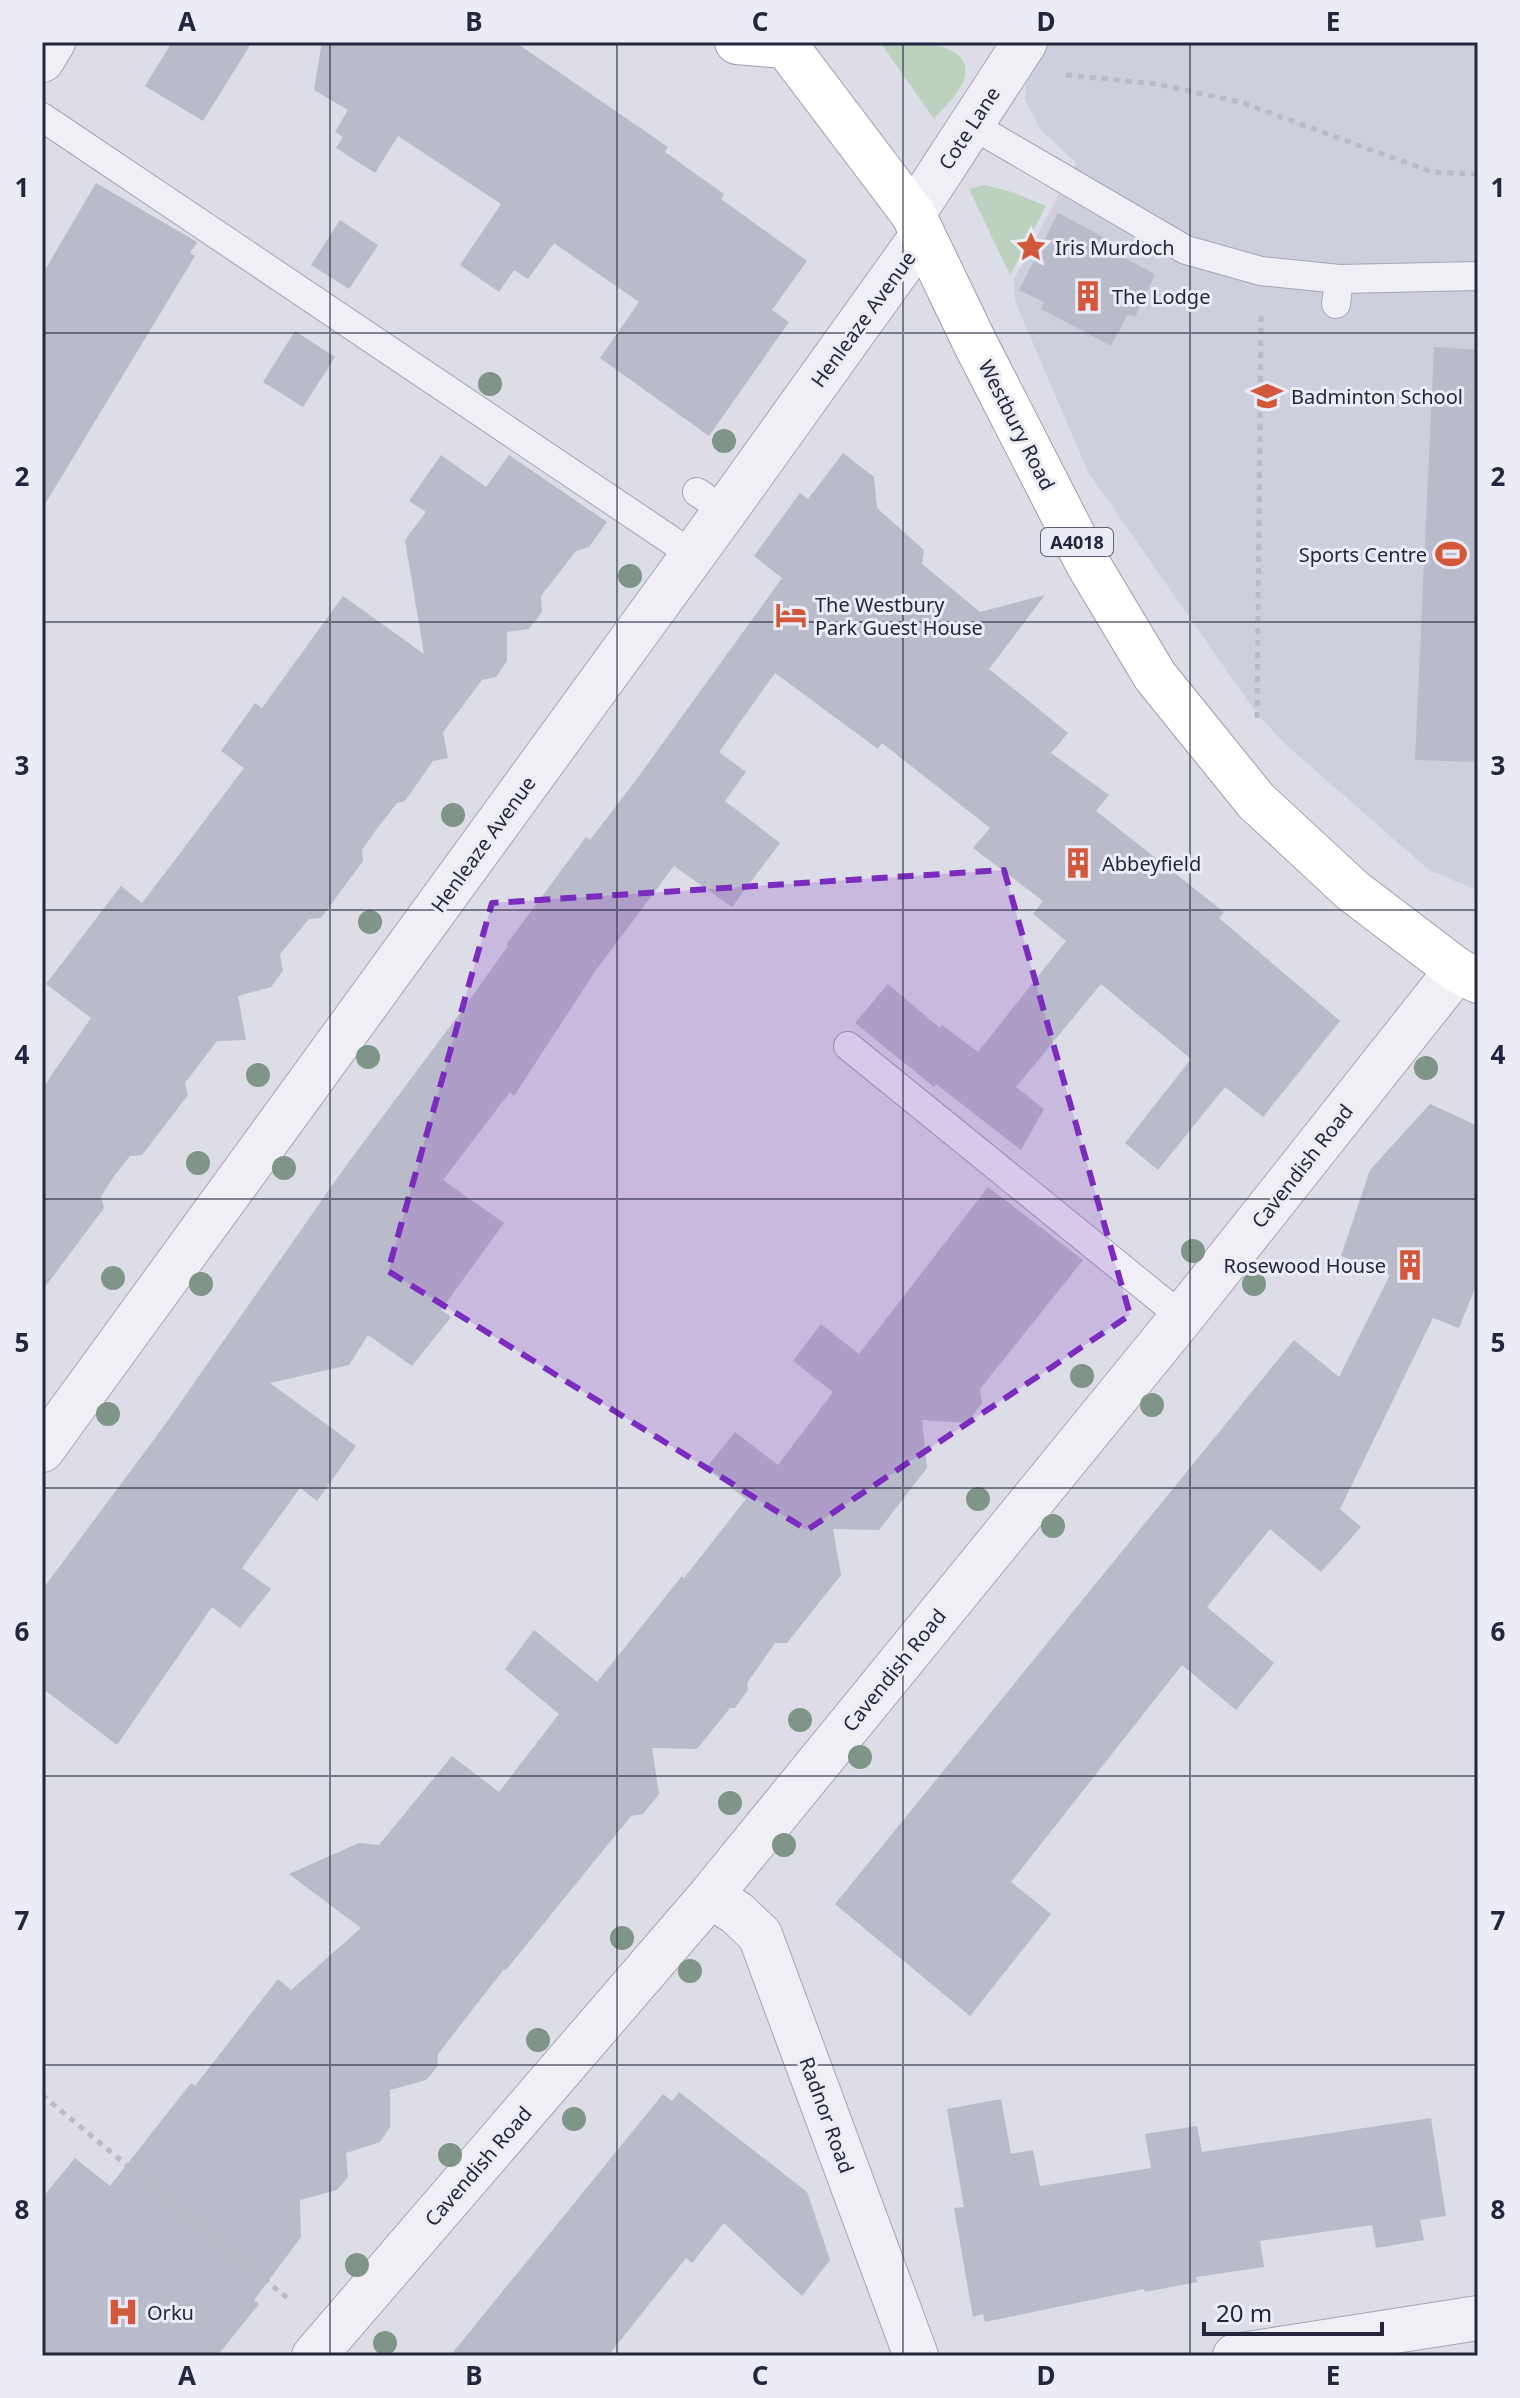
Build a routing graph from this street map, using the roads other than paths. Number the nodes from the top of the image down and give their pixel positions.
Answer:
1 (53, 42) edge
2 (737, 42) edge
3 (1025, 42) edge
4 (783, 44) edge
5 (42, 60) edge
6 (42, 117) edge
7 (972, 125) junction
8 (917, 225) junction
9 (1478, 276) edge
10 (693, 555) junction
11 (1468, 976) edge
12 (848, 1046) dead end
13 (1182, 1317) junction
14 (42, 1450) edge
15 (710, 1896) junction
16 (1478, 2318) edge
17 (323, 2346) edge
18 (916, 2356) edge
19 (1235, 2356) edge

1 - 5 street
2 - 4 main road, Westbury Road / A4018
3 - 7 street, Cote Lane
4 - 8 main road, Westbury Road / A4018
6 - 10 lane
7 - 8 street, Cote Lane
7 - 9 lane
8 - 10 street, Henleaze Avenue
8 - 11 main road, Westbury Road / A4018
10 - 14 street, Henleaze Avenue
11 - 13 street, Cavendish Road
12 - 13 lane
13 - 15 street, Cavendish Road
15 - 17 street, Cavendish Road
15 - 18 street, Radnor Road
16 - 19 street

